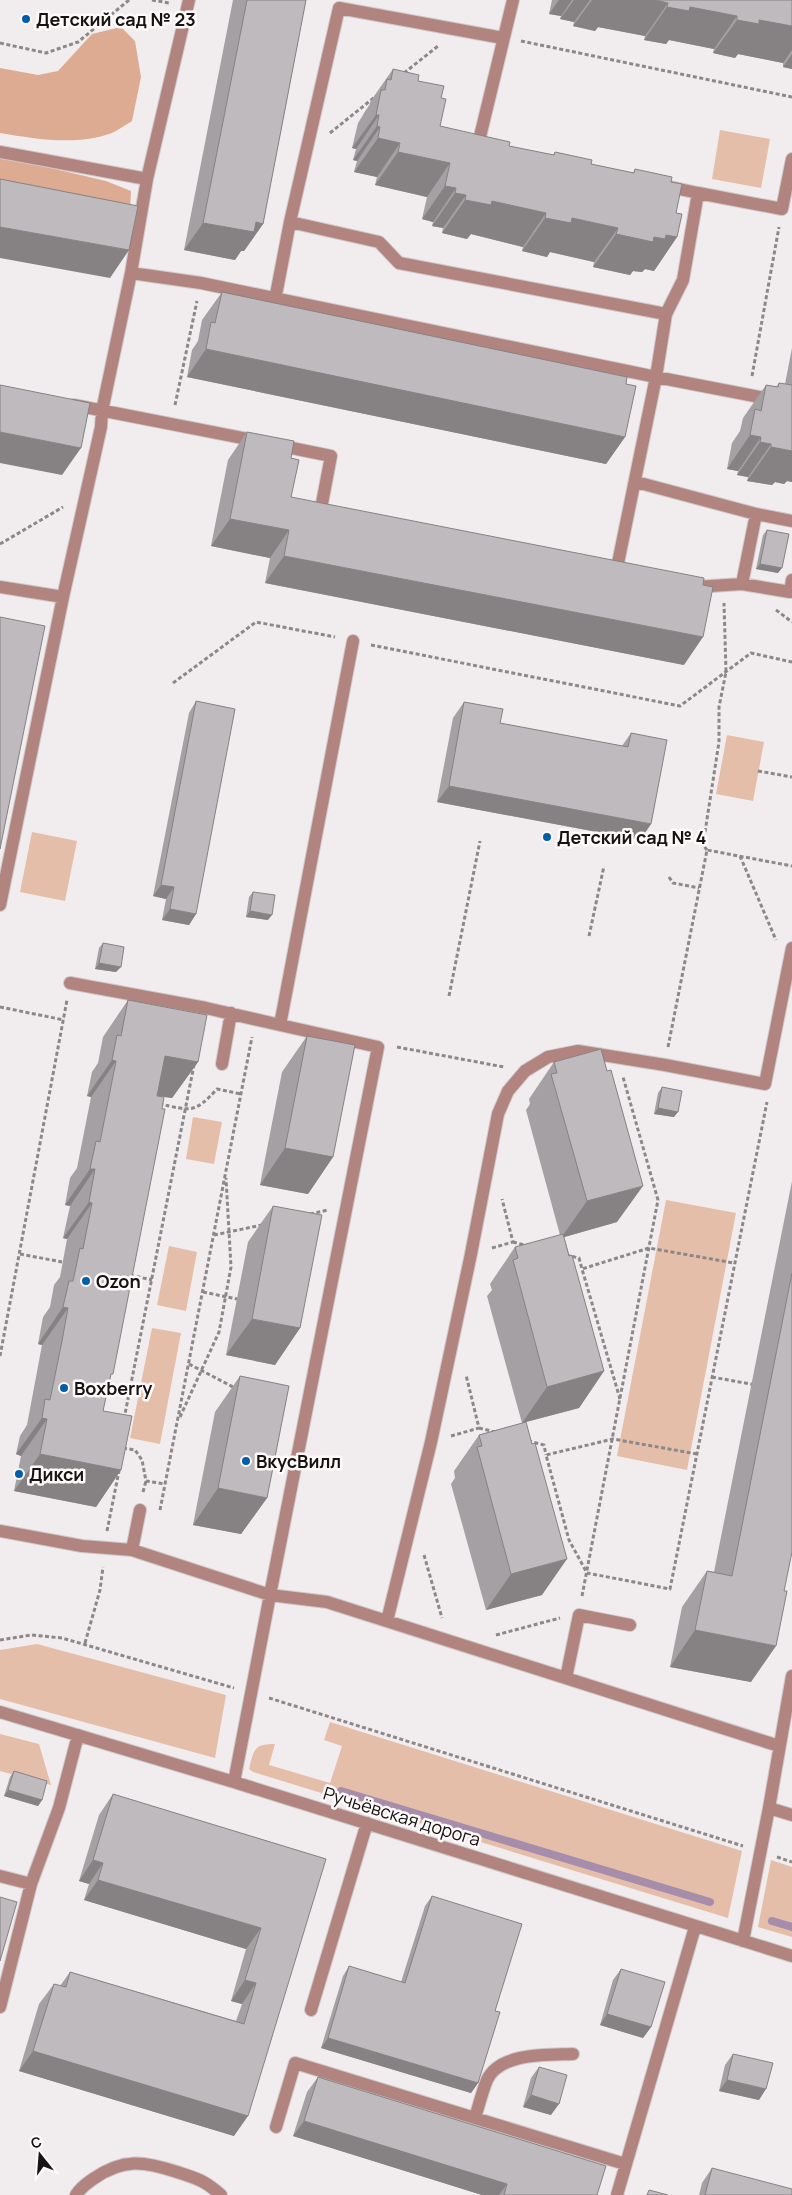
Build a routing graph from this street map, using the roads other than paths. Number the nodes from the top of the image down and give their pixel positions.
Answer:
1 (189, 0) edge
2 (513, 0) edge
3 (503, 38) junction
4 (0, 152) edge
5 (496, 153) edge
6 (792, 158) edge
7 (146, 179) junction
8 (650, 184) edge
9 (698, 193) junction
10 (290, 222) junction
11 (131, 273) junction
12 (275, 300) junction
13 (666, 314) junction
14 (656, 377) junction
15 (770, 399) edge
16 (65, 404) edge
17 (102, 411) junction
18 (636, 482) junction
19 (756, 514) junction
20 (339, 518) edge
21 (792, 521) edge
22 (617, 569) edge
23 (792, 580) edge
24 (681, 584) edge
25 (742, 584) junction
26 (0, 587) edge
27 (63, 597) junction
28 (353, 641) road end
29 (0, 905) edge
30 (792, 948) edge
31 (70, 984) road end
32 (231, 1014) junction
33 (280, 1025) junction
34 (222, 1064) dead end
35 (140, 1510) dead end
36 (0, 1531) edge
37 (132, 1550) junction
38 (270, 1595) junction
39 (387, 1621) junction
40 (630, 1625) dead end
41 (792, 1676) edge
42 (566, 1678) junction
43 (0, 1712) edge
44 (787, 1724) edge
45 (78, 1735) junction
46 (779, 1746) junction
47 (234, 1782) junction
48 (769, 1808) junction
49 (792, 1815) edge
50 (366, 1823) junction
51 (0, 1876) edge
52 (31, 1884) junction
53 (695, 1927) junction
54 (743, 1941) junction
55 (792, 1956) edge
56 (0, 2007) edge
57 (311, 2010) dead end
58 (573, 2054) dead end
59 (476, 2118) junction
60 (276, 2127) dead end
61 (625, 2164) junction
62 (76, 2195) edge
63 (220, 2195) edge
64 (616, 2195) edge

1 - 7 street
2 - 3 street
3 - 5 street
3 - 10 street
4 - 7 street
6 - 9 street
7 - 11 street
8 - 9 street
9 - 13 street
10 - 12 street
10 - 13 street
11 - 12 street
11 - 17 street
12 - 14 street
13 - 14 street
14 - 15 street
14 - 18 street
16 - 17 street
17 - 20 street
17 - 27 street
18 - 19 street
18 - 22 street
19 - 21 street
19 - 25 street
23 - 25 street
24 - 25 street
26 - 27 street
27 - 29 street
28 - 33 street
30 - 39 street
31 - 32 street
32 - 33 street
32 - 34 street
33 - 38 street
35 - 37 street
36 - 37 street
37 - 38 street
38 - 39 street
38 - 47 street
39 - 42 street
40 - 42 street
41 - 44 street
42 - 46 street
43 - 45 street, Ручьёвская дорога
44 - 46 street
45 - 47 street, Ручьёвская дорога
45 - 52 street
46 - 48 street
47 - 50 street, Ручьёвская дорога
48 - 49 street
48 - 54 street
50 - 53 street, Ручьёвская дорога
50 - 57 street
51 - 52 street
52 - 56 street
53 - 54 street, Ручьёвская дорога
53 - 61 street
54 - 55 street, Ручьёвская дорога
58 - 59 street
59 - 60 street
59 - 61 street
61 - 64 street
62 - 63 street

